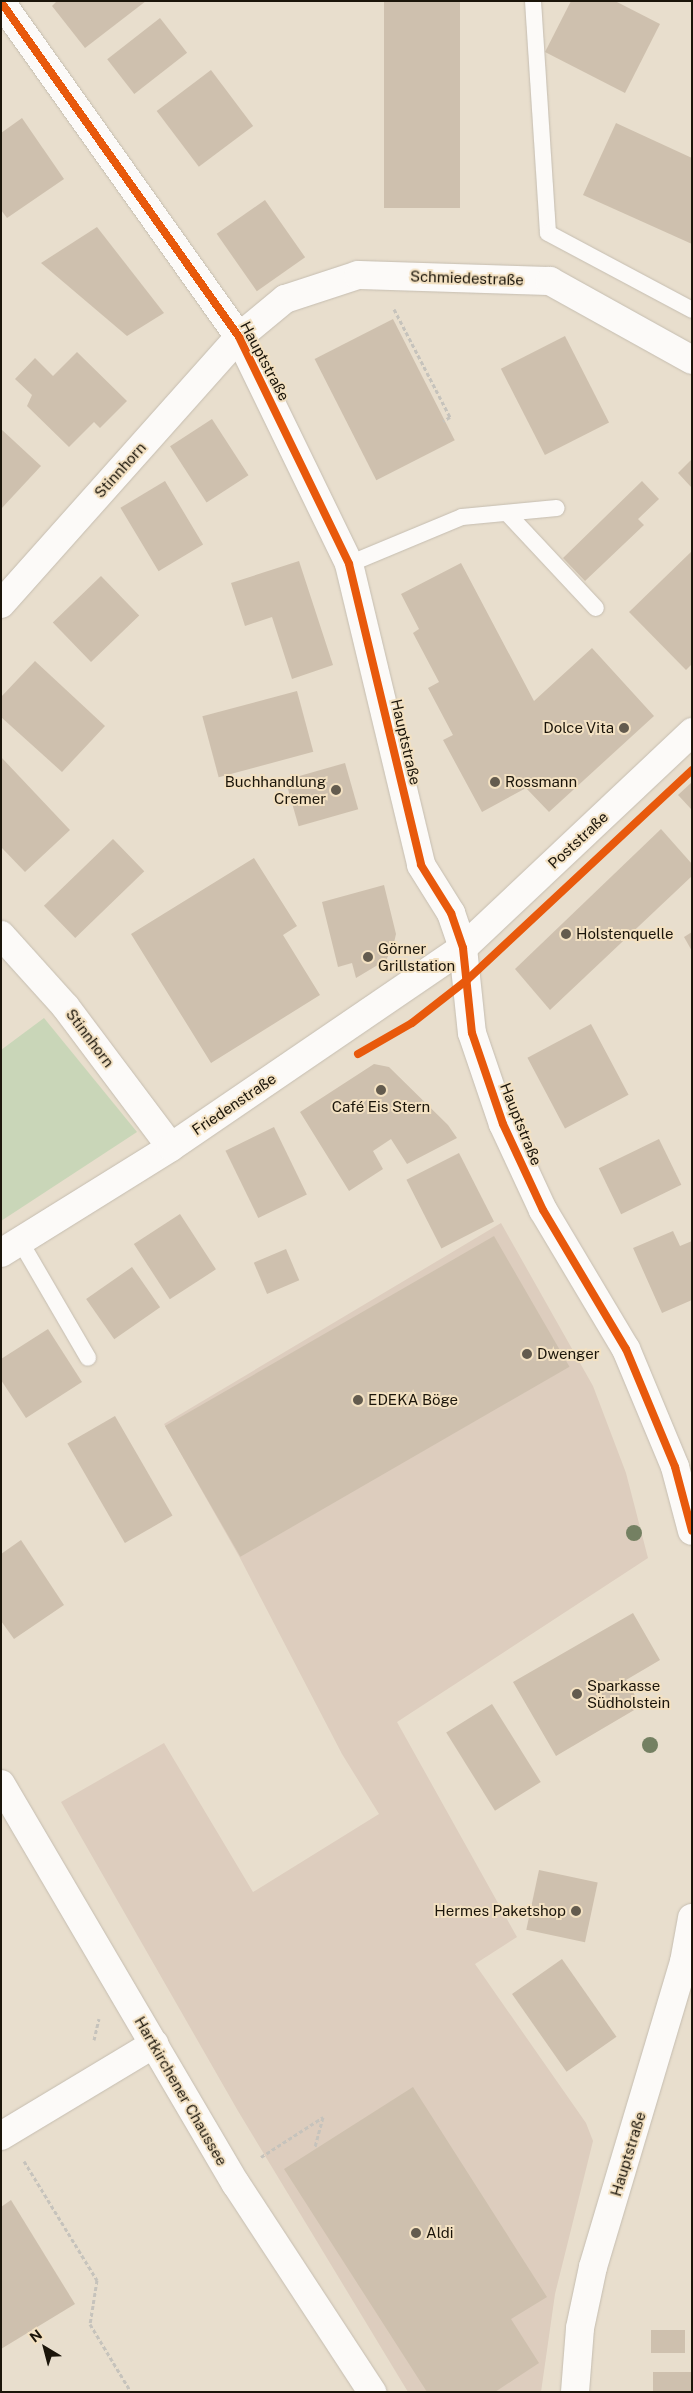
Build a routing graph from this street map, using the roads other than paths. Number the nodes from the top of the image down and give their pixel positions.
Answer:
1 (533, 1) edge
2 (1, 2) edge
3 (692, 310) edge
4 (240, 337) junction
5 (692, 360) edge
6 (557, 508) dead end
7 (507, 513) junction
8 (349, 564) junction
9 (1, 604) edge
10 (596, 608) dead end
11 (692, 732) edge
12 (1, 935) edge
13 (463, 948) junction
14 (171, 1147) junction
15 (11, 1247) edge
16 (88, 1358) dead end
17 (692, 1531) edge
18 (1, 1784) edge
19 (692, 1918) edge
20 (154, 2044) junction
21 (4, 2134) edge
22 (372, 2392) edge
23 (575, 2392) edge

1 - 3 lane
2 - 4 street, Hauptstraße
4 - 5 street, Schmiedestraße
4 - 8 street, Hauptstraße
4 - 9 street, Stinnhorn
6 - 7 lane
7 - 8 lane
7 - 10 lane
8 - 13 street, Hauptstraße
11 - 13 street, Poststraße
12 - 14 street, Stinnhorn
13 - 14 street, Friedenstraße
13 - 17 street, Hauptstraße
14 - 15 street, Friedenstraße
15 - 16 lane
18 - 20 street, Hartkirchener Chaussee
19 - 23 street, Hauptstraße
20 - 21 street
20 - 22 street, Hartkirchener Chaussee

